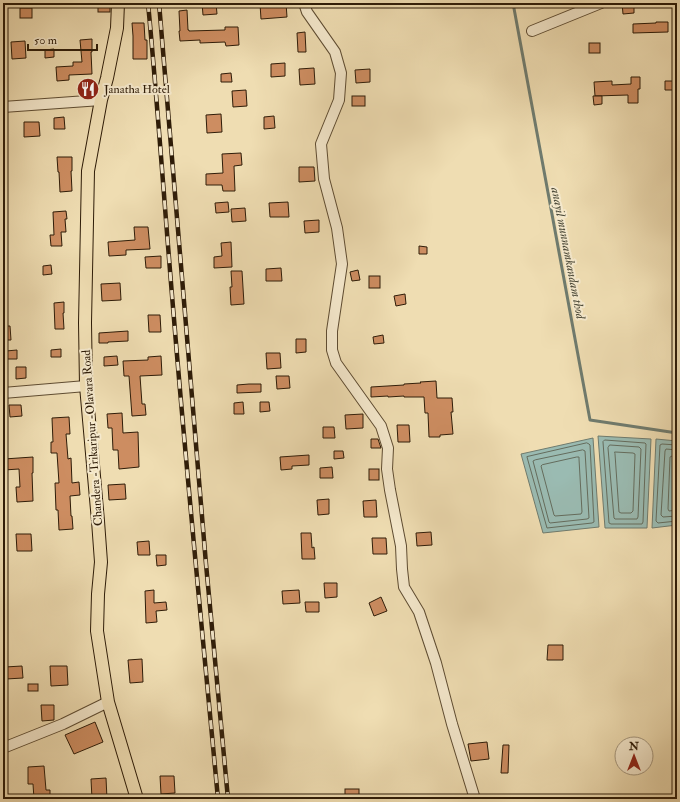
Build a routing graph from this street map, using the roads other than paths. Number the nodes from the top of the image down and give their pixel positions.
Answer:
1 (118, 3) edge
2 (304, 3) edge
3 (601, 3) edge
4 (532, 31) dead end
5 (101, 100) junction
6 (3, 107) edge
7 (86, 386) junction
8 (3, 393) edge
9 (108, 702) junction
10 (3, 748) edge
11 (137, 799) edge
12 (476, 799) edge

1 - 5 main road, Chandera -Trikaripur -Olavara Road
2 - 12 street
3 - 4 street
5 - 6 street
5 - 7 main road, Chandera -Trikaripur -Olavara Road
7 - 8 street
7 - 9 main road, Chandera -Trikaripur -Olavara Road
9 - 10 street
9 - 11 main road, Chandera -Trikaripur -Olavara Road

